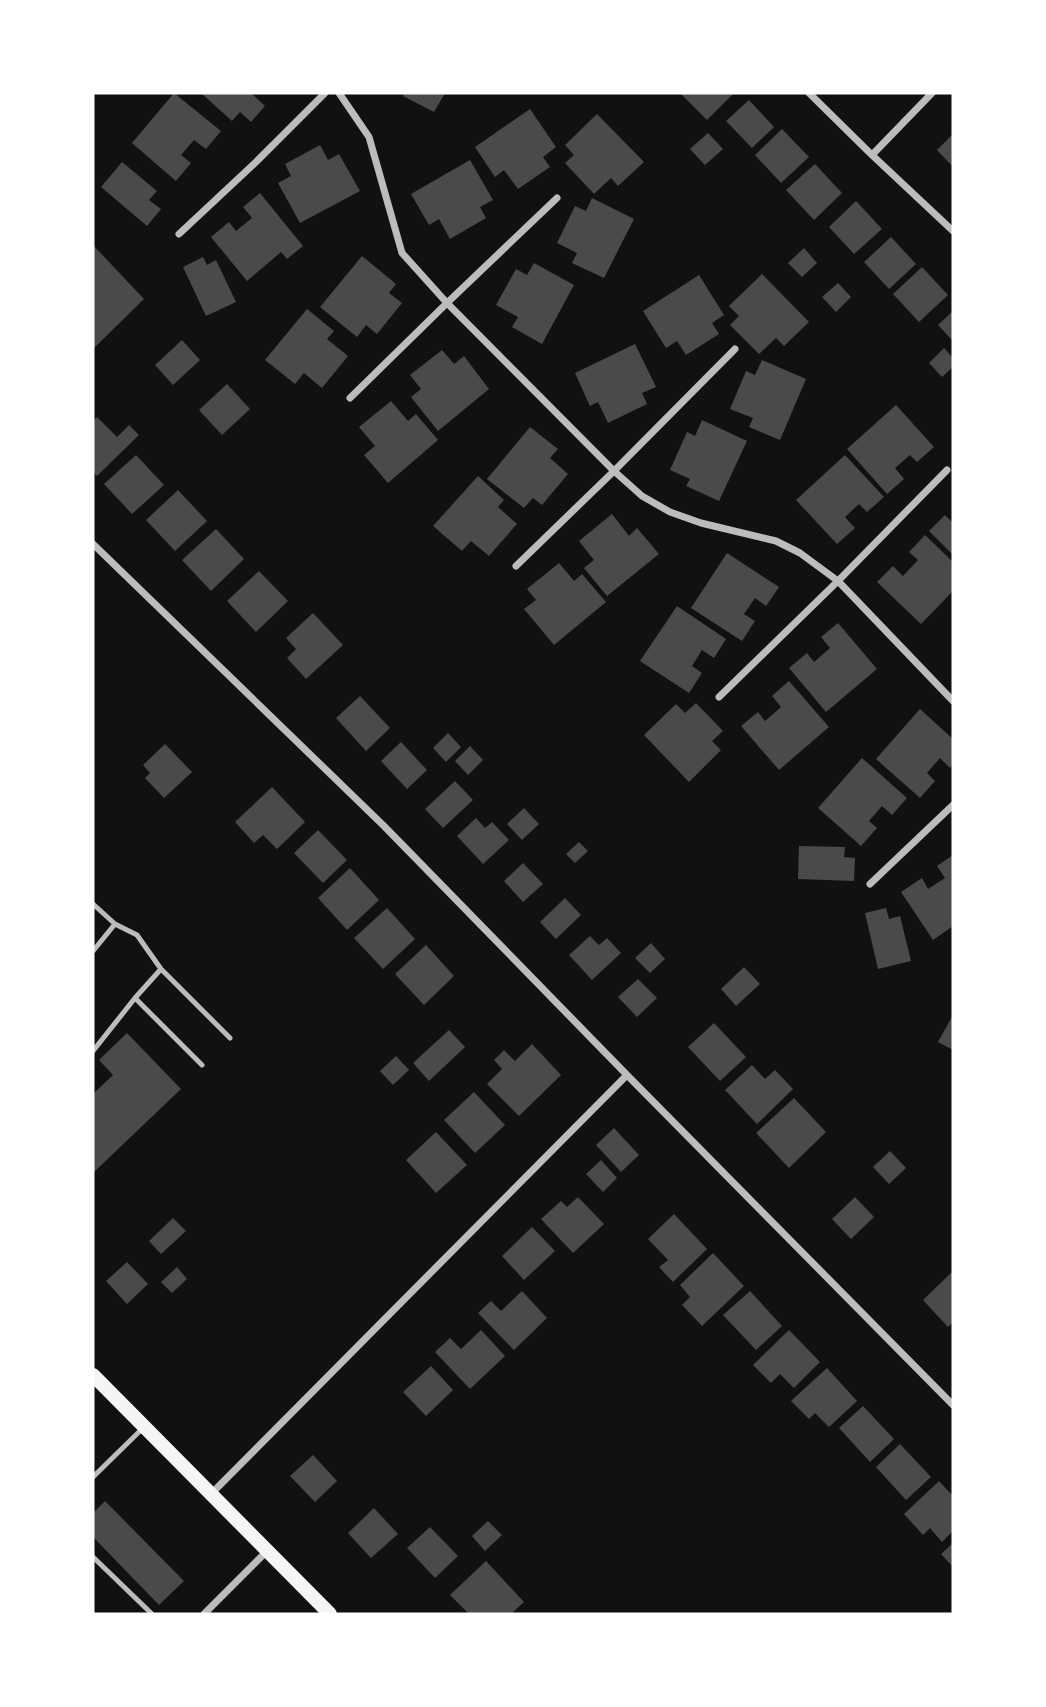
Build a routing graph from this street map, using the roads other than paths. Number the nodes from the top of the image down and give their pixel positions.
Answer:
1 (325, 93) edge
2 (339, 93) edge
3 (809, 93) edge
4 (932, 93) edge
5 (872, 155) junction
6 (557, 198) dead end
7 (953, 231) edge
8 (179, 234) dead end
9 (447, 303) junction
10 (735, 349) dead end
11 (350, 398) dead end
12 (947, 470) dead end
13 (614, 471) junction
14 (93, 544) edge
15 (516, 566) dead end
16 (838, 581) junction
17 (719, 697) dead end
18 (953, 701) edge
19 (953, 805) edge
20 (870, 884) dead end
21 (93, 904) edge
22 (116, 924) junction
23 (93, 951) edge
24 (161, 969) junction
25 (135, 998) junction
26 (230, 1038) dead end
27 (93, 1051) edge
28 (202, 1065) dead end
29 (627, 1075) junction
30 (95, 1383) edge
31 (953, 1405) edge
32 (144, 1427) junction
33 (93, 1476) edge
34 (211, 1495) junction
35 (267, 1551) junction
36 (93, 1557) edge
37 (152, 1614) edge
38 (204, 1614) edge
39 (330, 1614) edge

1 - 8 street
2 - 9 street
3 - 5 street
4 - 5 street
5 - 7 street
6 - 9 street
9 - 11 street
9 - 13 street
10 - 13 street
12 - 16 street
13 - 15 street
13 - 16 street
14 - 29 street
16 - 17 street
16 - 18 street
19 - 20 street
21 - 22 lane
22 - 23 lane
22 - 24 lane
24 - 25 lane
24 - 26 lane
25 - 27 lane
25 - 28 lane
29 - 31 street
29 - 34 street
30 - 32 main road
32 - 33 lane
32 - 34 main road
34 - 35 main road
35 - 38 street
35 - 39 main road
36 - 37 lane

